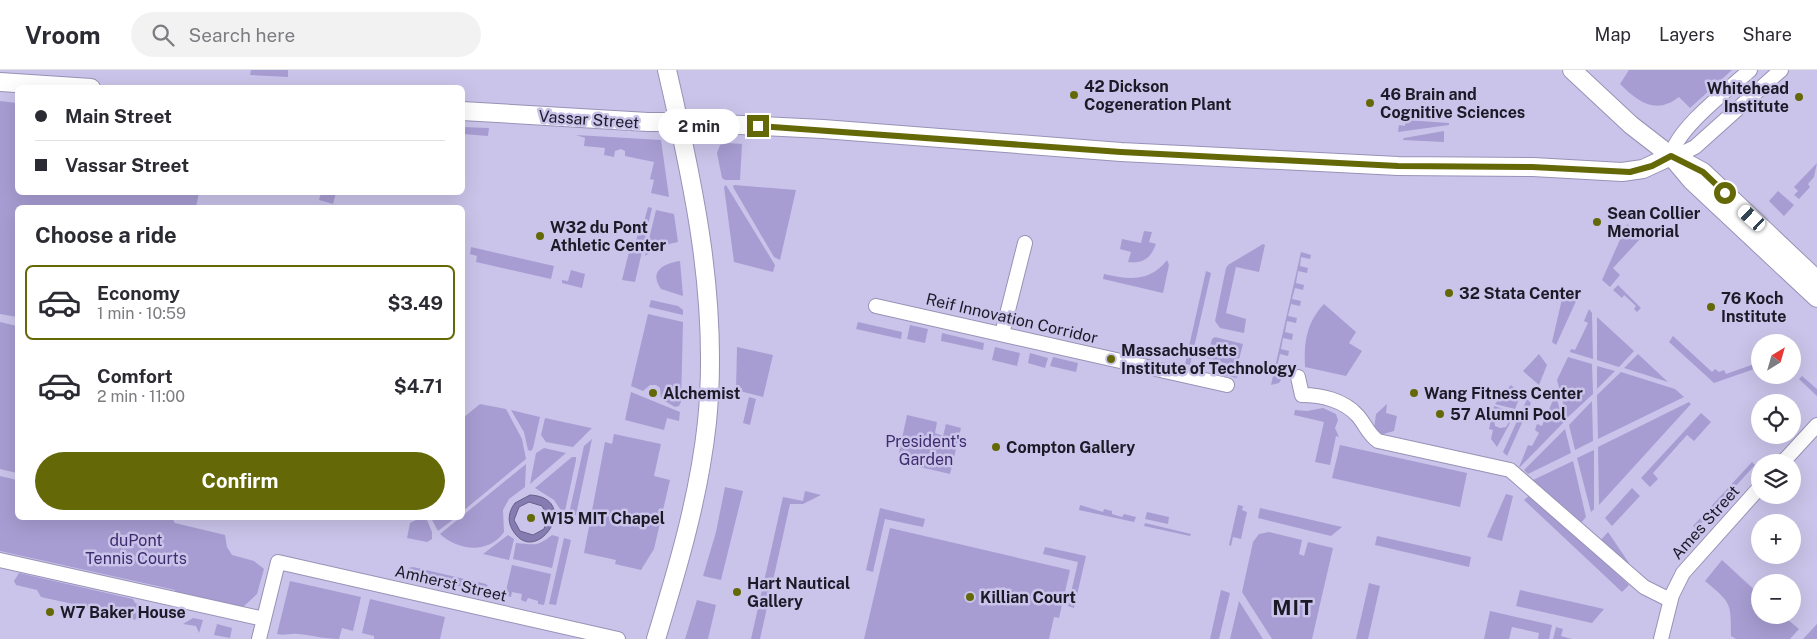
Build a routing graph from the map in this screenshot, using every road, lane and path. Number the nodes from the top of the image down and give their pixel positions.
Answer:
1 (666, 70) edge
2 (1572, 70) edge
3 (1750, 70) edge
4 (1781, 70) edge
5 (0, 82) edge
6 (46, 85) edge
7 (465, 111) edge
8 (679, 122) junction
9 (1671, 156) junction
10 (1025, 243) dead end
11 (1817, 280) edge
12 (1817, 298) edge
13 (876, 306) dead end
14 (1002, 334) junction
15 (1298, 377) dead end
16 (1227, 385) dead end
17 (1817, 426) edge
18 (1791, 454) edge
19 (1751, 497) edge
20 (0, 560) edge
21 (1670, 600) junction
22 (264, 619) junction
23 (259, 639) edge
24 (618, 639) edge
25 (656, 639) edge
26 (1661, 639) edge

1 - 8 main road
2 - 9 main road
3 - 9 street
4 - 9 street
5 - 6 main road
7 - 8 main road, Vassar Street
8 - 9 main road, Vassar Street
8 - 25 main road
9 - 11 main road
9 - 12 main road
10 - 14 street
13 - 14 street, Reif Innovation Corridor
14 - 16 street, Reif Innovation Corridor
15 - 21 street
17 - 18 street
19 - 21 street, Ames Street
20 - 22 street
21 - 26 street, Ames Street
22 - 23 street
22 - 24 street, Amherst Street

